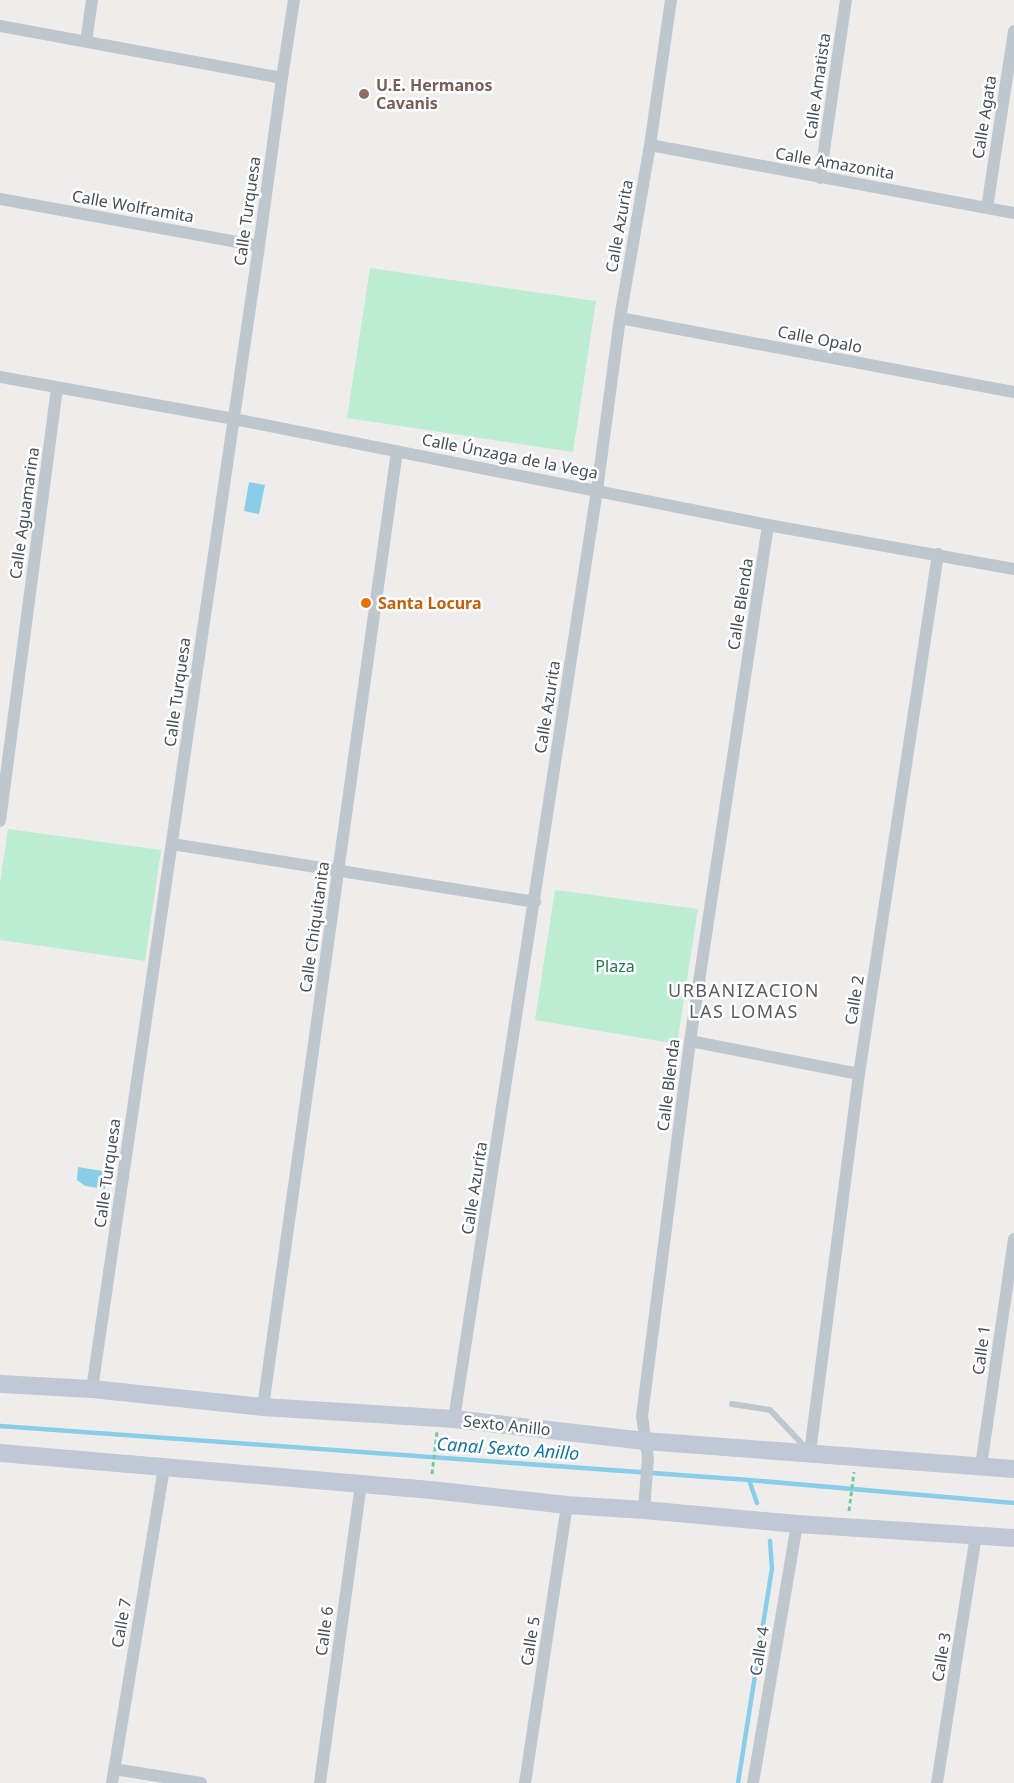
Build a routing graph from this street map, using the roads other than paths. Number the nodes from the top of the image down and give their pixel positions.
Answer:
1 (92, 0) edge
2 (294, 0) edge
3 (671, 0) edge
4 (846, 0) edge
5 (0, 26) edge
6 (1014, 31) edge
7 (86, 42) junction
8 (282, 78) junction
9 (650, 145) junction
10 (820, 178) junction
11 (0, 199) edge
12 (987, 208) junction
13 (1014, 213) edge
14 (259, 246) junction
15 (620, 318) junction
16 (0, 377) edge
17 (57, 388) junction
18 (1014, 392) edge
19 (234, 418) junction
20 (397, 451) junction
21 (597, 490) junction
22 (768, 525) junction
23 (938, 554) junction
24 (1014, 569) edge
25 (0, 821) edge
26 (172, 844) junction
27 (339, 870) junction
28 (535, 902) junction
29 (690, 1041) junction
30 (859, 1074) junction
31 (1014, 1239) edge
32 (0, 1384) edge
33 (92, 1389) junction
34 (732, 1404) dead end
35 (263, 1407) junction
36 (454, 1419) junction
37 (646, 1449) junction
38 (810, 1452) junction
39 (0, 1453) edge
40 (981, 1466) junction
41 (164, 1468) junction
42 (1014, 1469) edge
43 (361, 1484) junction
44 (645, 1501) junction
45 (567, 1505) junction
46 (797, 1524) junction
47 (976, 1535) junction
48 (1014, 1538) edge
49 (114, 1769) junction
50 (112, 1783) edge
51 (201, 1783) edge
52 (320, 1783) edge
53 (525, 1783) edge
54 (753, 1783) edge
55 (937, 1783) edge

1 - 7 street
2 - 8 street, Calle Turquesa
3 - 9 street, Calle Azurita
4 - 10 street, Calle Amatista
5 - 7 street
6 - 12 street, Calle Agata
7 - 8 street
8 - 14 street, Calle Turquesa
9 - 10 street, Calle Amazonita
9 - 15 street, Calle Azurita
10 - 12 street, Calle Amazonita
11 - 14 street, Calle Wolframita
12 - 13 street, Calle Amazonita
14 - 19 street, Calle Turquesa
15 - 18 street, Calle Opalo
15 - 21 street, Calle Azurita
16 - 17 street, Calle Únzaga de la Vega
17 - 19 street, Calle Únzaga de la Vega
17 - 25 street, Calle Aguamarina
19 - 20 street, Calle Únzaga de la Vega
19 - 26 street, Calle Turquesa
20 - 21 street, Calle Únzaga de la Vega
20 - 27 street, Calle Chiquitanita
21 - 22 street, Calle Únzaga de la Vega
21 - 28 street, Calle Azurita
22 - 23 street, Calle Únzaga de la Vega
22 - 29 street, Calle Blenda
23 - 24 street, Calle Únzaga de la Vega
23 - 30 street, Calle 2
26 - 27 street
26 - 33 street, Calle Turquesa
27 - 28 street
27 - 35 street, Calle Chiquitanita
28 - 36 street, Calle Azurita
29 - 30 street
29 - 37 street, Calle Blenda
30 - 38 street, Calle 2
31 - 40 street, Calle 1
32 - 33 main road, Sexto Anillo
33 - 35 main road, Sexto Anillo
34 - 38 lane
35 - 36 main road, Sexto Anillo
36 - 37 main road, Sexto Anillo
37 - 38 main road, Sexto Anillo
37 - 44 street, Calle Blenda
38 - 40 main road, Sexto Anillo
39 - 41 main road
40 - 42 main road, Sexto Anillo
41 - 43 main road
41 - 49 street, Calle 7
43 - 45 main road
43 - 52 street, Calle 6
44 - 45 main road
44 - 46 main road
45 - 53 street, Calle 5
46 - 47 main road
46 - 54 street, Calle 4
47 - 48 main road
47 - 55 street, Calle 3
49 - 50 street, Calle 7
49 - 51 street

